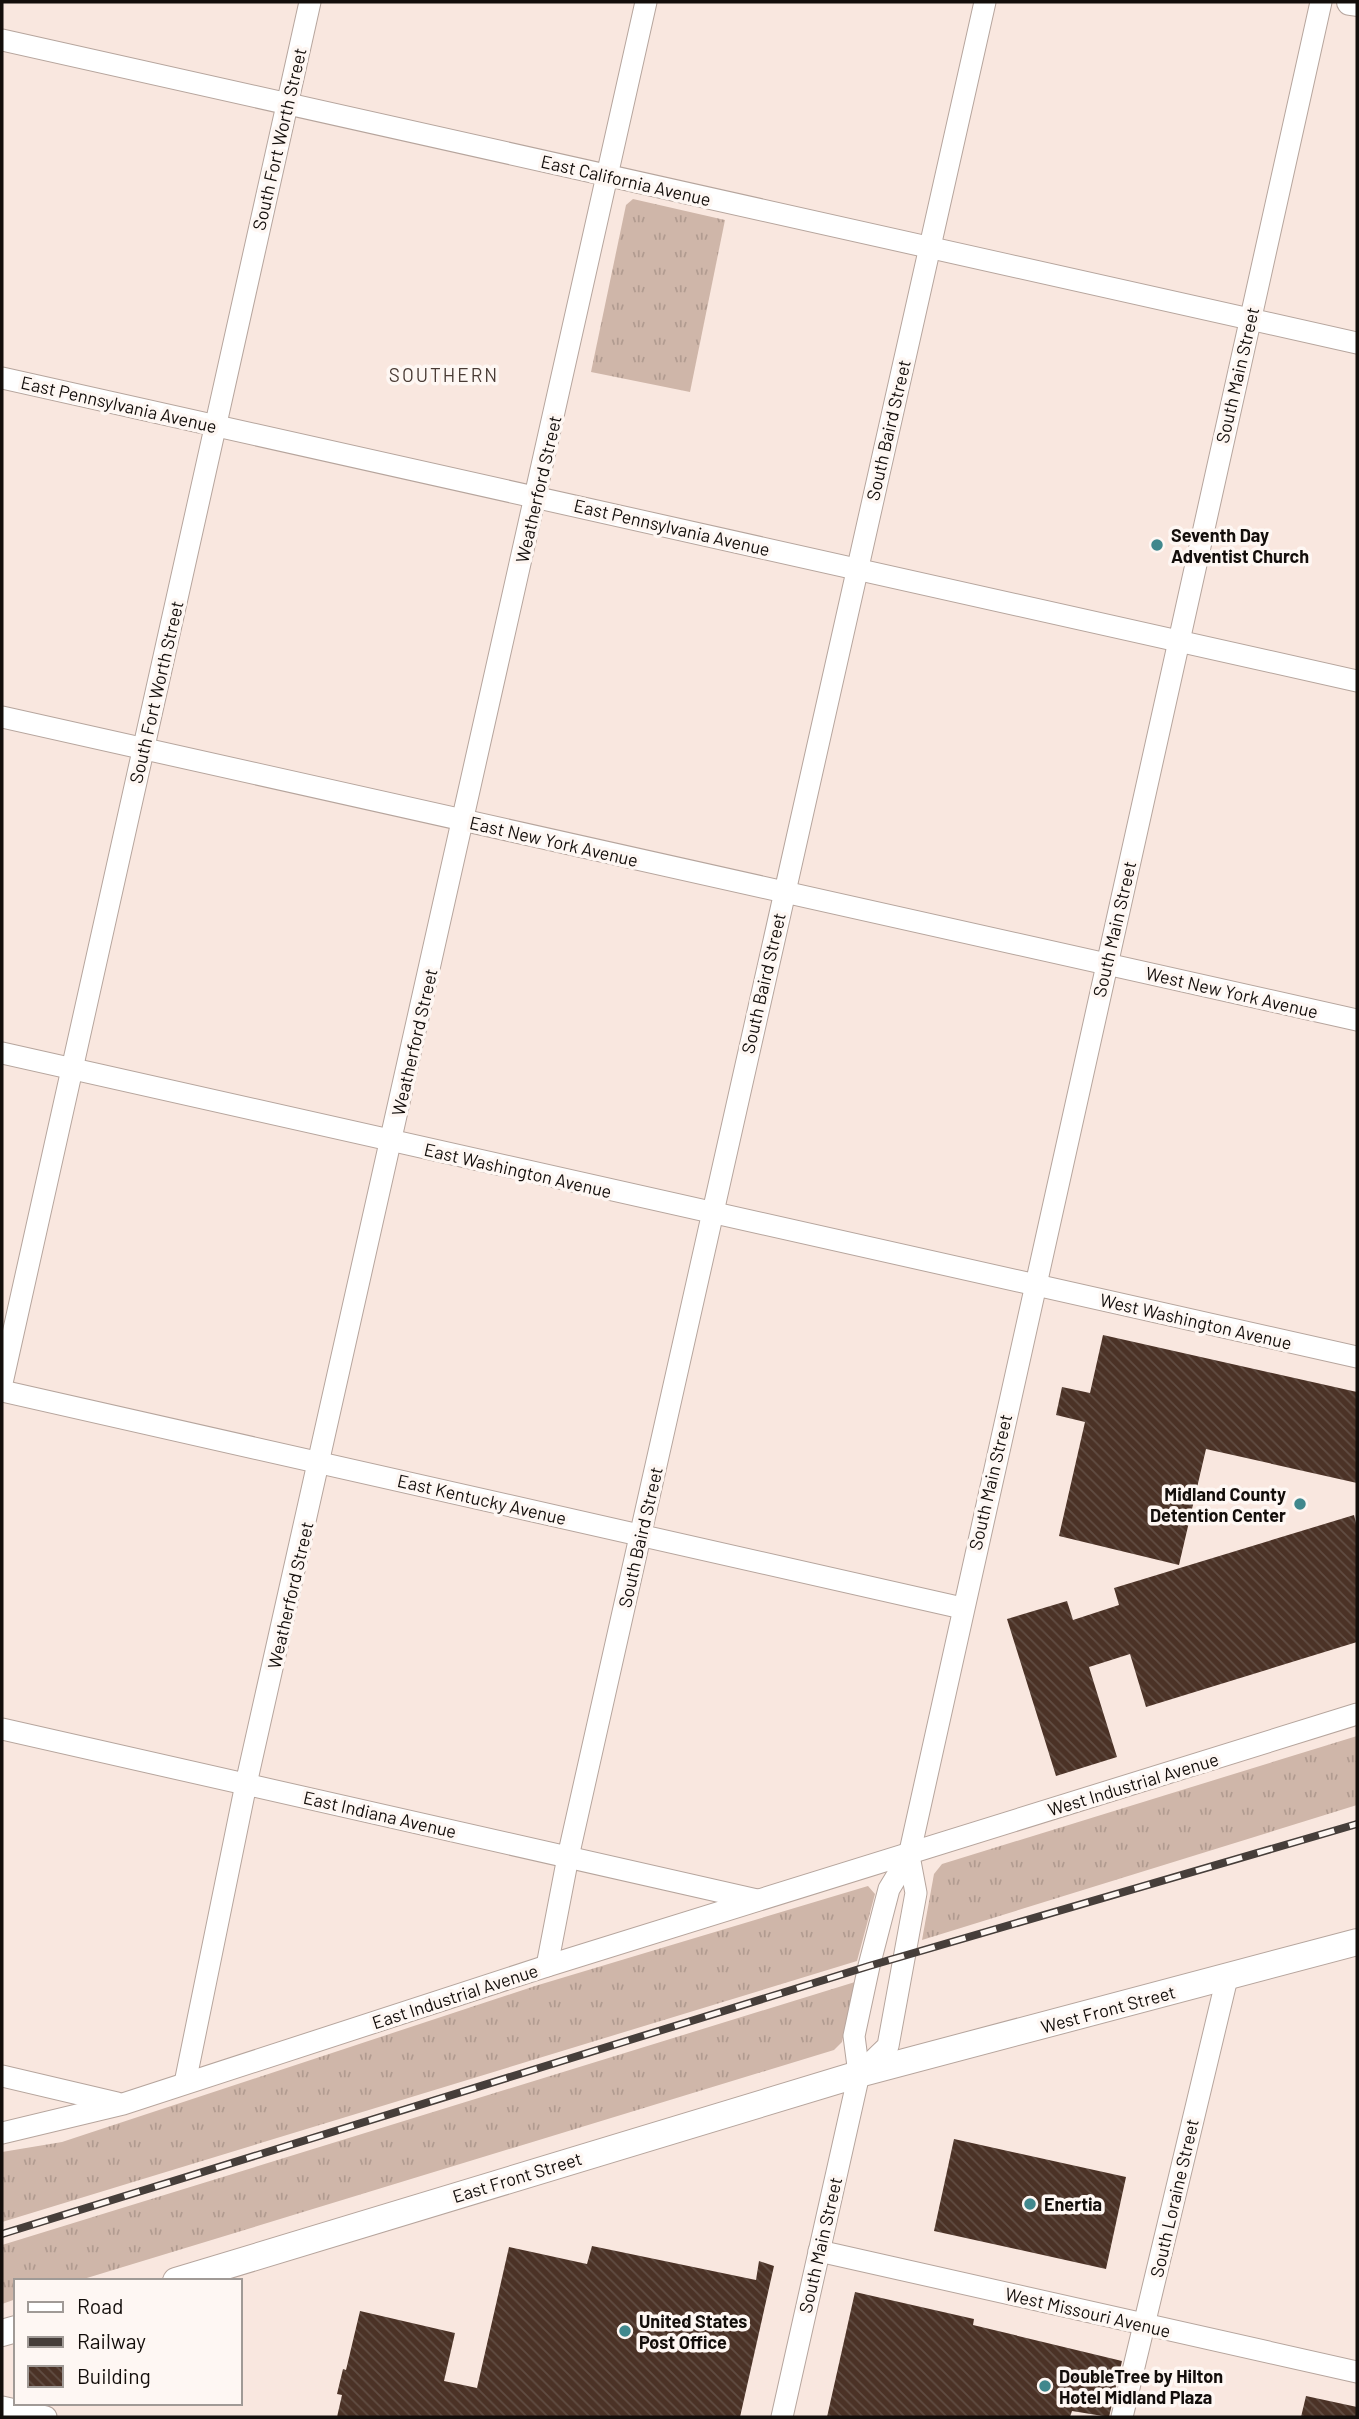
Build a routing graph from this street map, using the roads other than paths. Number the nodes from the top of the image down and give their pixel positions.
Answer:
1 (310, 2) edge
2 (646, 2) edge
3 (985, 2) edge
4 (1321, 2) edge
5 (1350, 2) edge
6 (1357, 4) edge
7 (2, 40) edge
8 (287, 104) junction
9 (607, 176) junction
10 (930, 248) junction
11 (1250, 319) junction
12 (1357, 343) edge
13 (2, 378) edge
14 (215, 426) junction
15 (536, 497) junction
16 (856, 568) junction
17 (1178, 640) junction
18 (1357, 681) edge
19 (2, 717) edge
20 (143, 749) junction
21 (464, 820) junction
22 (784, 892) junction
23 (1106, 964) junction
24 (1357, 1020) edge
25 (2, 1053) edge
26 (72, 1069) junction
27 (392, 1142) junction
28 (712, 1214) junction
29 (1034, 1285) junction
30 (1356, 1353) edge
31 (2, 1382) edge
32 (2, 1391) edge
33 (320, 1463) junction
34 (640, 1534) junction
35 (962, 1608) junction
36 (1357, 1714) edge
37 (2, 1729) edge
38 (246, 1784) junction
39 (909, 1856) junction
40 (568, 1857) junction
41 (759, 1900) junction
42 (1357, 1942) edge
43 (547, 1966) junction
44 (1227, 1978) junction
45 (859, 2074) junction
46 (2, 2076) edge
47 (185, 2083) junction
48 (123, 2104) junction
49 (2, 2133) edge
50 (819, 2251) junction
51 (183, 2279) edge
52 (1144, 2325) junction
53 (1357, 2372) edge
54 (2, 2407) edge
55 (46, 2417) edge
56 (782, 2417) edge
57 (1122, 2417) edge

1 - 8 street, South Fort Worth Street
2 - 9 street, Weatherford Street
3 - 10 street, South Baird Street
4 - 11 street, South Main Street
5 - 6 main road
7 - 8 street, East California Avenue
8 - 9 street, East California Avenue
8 - 14 street, South Fort Worth Street
9 - 10 street, East California Avenue
9 - 15 street, Weatherford Street
10 - 11 street, East California Avenue
10 - 16 street, South Baird Street
11 - 12 street, East California Avenue
11 - 17 street, South Main Street
13 - 14 street, East Pennsylvania Avenue
14 - 15 street, East Pennsylvania Avenue
14 - 20 street, South Fort Worth Street
15 - 16 street, East Pennsylvania Avenue
15 - 21 street, Weatherford Street
16 - 17 street, East Pennsylvania Avenue
16 - 22 street, South Baird Street
17 - 18 street, East Pennsylvania Avenue
17 - 23 street, South Main Street
19 - 20 street, East New York Avenue
20 - 21 street, East New York Avenue
20 - 26 street, South Fort Worth Street
21 - 22 street, East New York Avenue
21 - 27 street, Weatherford Street
22 - 23 street, East New York Avenue
22 - 28 street, South Baird Street
23 - 24 street, West New York Avenue
23 - 29 street, South Main Street
25 - 26 street, East Washington Avenue
26 - 27 street, East Washington Avenue
26 - 31 street, South Fort Worth Street
27 - 28 street, East Washington Avenue
27 - 33 street, Weatherford Street
28 - 29 street, East Washington Avenue
28 - 34 street, South Baird Street
29 - 30 street, West Washington Avenue
29 - 35 street, South Main Street
32 - 33 street, East Kentucky Avenue
33 - 34 street, East Kentucky Avenue
33 - 38 street, Weatherford Street
34 - 35 street, East Kentucky Avenue
34 - 40 street, South Baird Street
35 - 39 street, South Main Street
36 - 39 street, West Industrial Avenue
37 - 38 street, East Indiana Avenue
38 - 40 street, East Indiana Avenue
38 - 47 street, Weatherford Street
39 - 41 street, East Industrial Avenue
39 - 45 street, South Main Street
39 - 45 street, South Main Street
40 - 41 street, East Indiana Avenue
40 - 43 street, South Baird Street
41 - 43 street, East Industrial Avenue
42 - 44 main road, West Front Street
43 - 47 street, East Industrial Avenue
44 - 45 main road, West Front Street
44 - 52 street, South Loraine Street
45 - 50 street, South Main Street
45 - 51 main road, East Front Street
46 - 48 street
47 - 48 street, East Industrial Avenue
48 - 49 street, East Industrial Avenue
50 - 52 street, West Missouri Avenue
50 - 56 street, South Main Street
52 - 53 street, West Missouri Avenue
52 - 57 street, South Loraine Street
54 - 55 street

